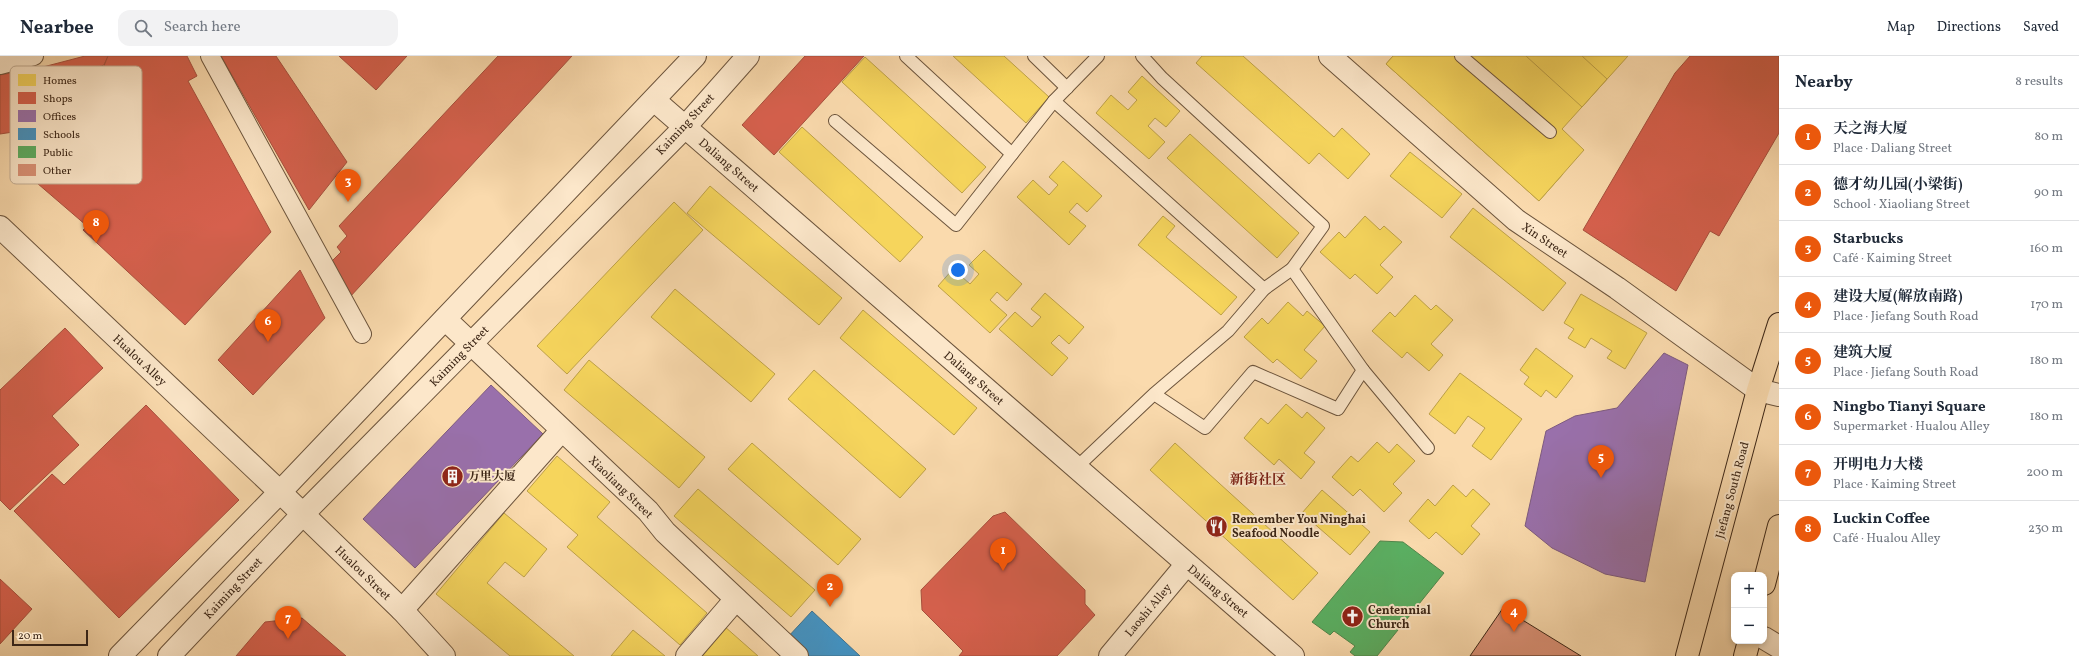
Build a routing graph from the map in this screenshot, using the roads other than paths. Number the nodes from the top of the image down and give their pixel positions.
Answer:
1 (34, 56) edge
2 (210, 56) edge
3 (695, 56) edge
4 (748, 56) edge
5 (906, 56) edge
6 (1034, 56) edge
7 (1098, 56) edge
8 (1142, 56) edge
9 (1331, 56) edge
10 (1461, 56) edge
11 (0, 65) edge
12 (1067, 88) junction
13 (654, 100) junction
14 (1054, 101) junction
15 (835, 121) dead end
16 (685, 127) junction
17 (1550, 132) dead end
18 (1012, 154) junction
19 (0, 227) edge
20 (1292, 268) junction
21 (1264, 289) junction
22 (445, 319) junction
23 (1779, 324) edge
24 (362, 334) dead end
25 (470, 344) junction
26 (1363, 370) junction
27 (1769, 392) edge
28 (1154, 394) junction
29 (561, 430) junction
30 (1428, 448) dead end
31 (1077, 467) junction
32 (280, 492) junction
33 (302, 515) junction
34 (1779, 526) edge
35 (1186, 564) junction
36 (1767, 572) edge
37 (736, 599) junction
38 (402, 610) junction
39 (1767, 640) edge
40 (1748, 644) edge
41 (1779, 647) edge
42 (120, 656) edge
43 (169, 656) edge
44 (444, 656) edge
45 (687, 656) edge
46 (797, 656) edge
47 (1110, 656) edge
48 (1293, 656) edge
49 (1687, 656) edge
50 (1745, 656) edge

1 - 11 street
2 - 24 street
3 - 13 street
4 - 16 street, Kaiming Street
5 - 18 lane
6 - 12 lane
7 - 12 lane
8 - 20 lane
9 - 27 street, Xin Street
10 - 17 lane
12 - 14 lane
13 - 16 street, Daliang Street
13 - 22 street
14 - 18 lane
14 - 21 lane
15 - 18 lane
16 - 25 street, Kaiming Street
16 - 31 street, Daliang Street
19 - 32 street, Hualou Alley
20 - 21 lane
20 - 26 lane
21 - 28 lane
22 - 25 street, Xiaoliang Street
22 - 32 street
23 - 27 main road, Jiefang South Road
25 - 29 street, Xiaoliang Street
25 - 33 street, Kaiming Street
26 - 28 lane
26 - 30 lane
27 - 49 main road, Jiefang South Road
28 - 31 lane
29 - 37 street, Xiaoliang Street
29 - 38 street
31 - 35 street, Daliang Street
32 - 33 street, Hualou Street
32 - 42 street
33 - 38 street, Hualou Street
33 - 43 street, Kaiming Street
34 - 36 main road
35 - 47 street, Laoshi Alley
35 - 48 street, Daliang Street
37 - 45 street
37 - 46 street, Xiaoliang Street
38 - 44 street, Hualou Street
39 - 41 street
40 - 50 main road

